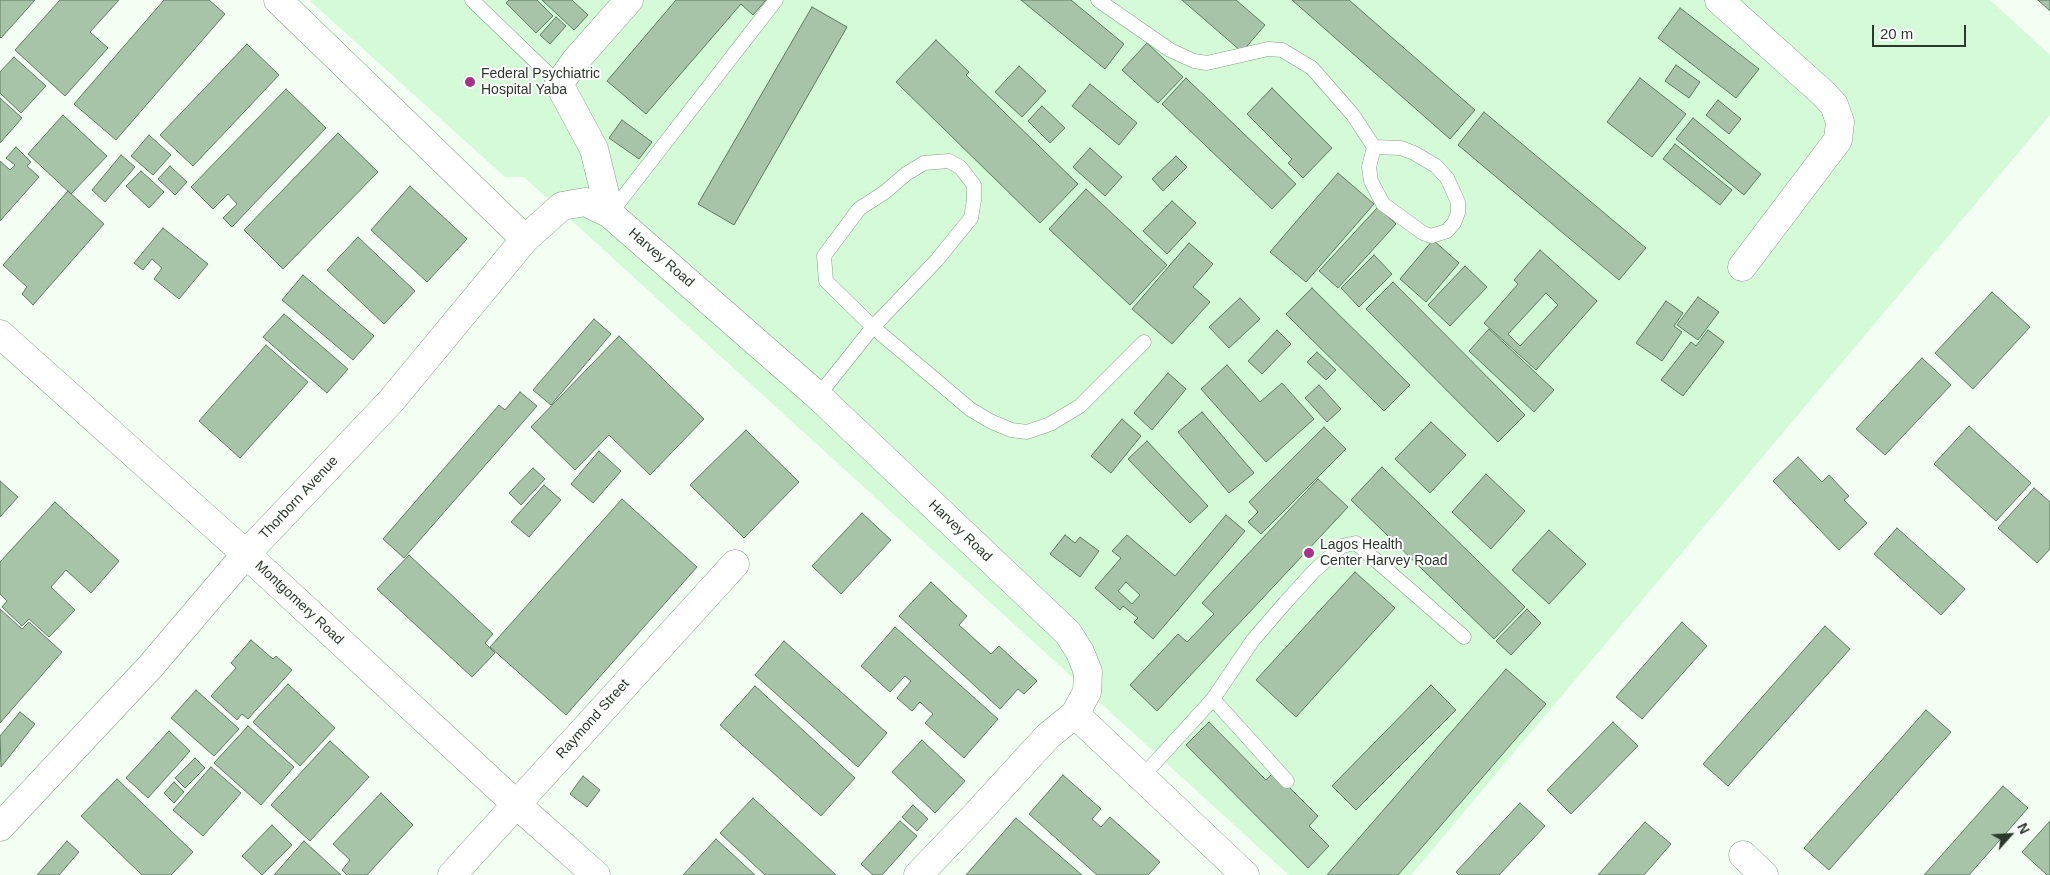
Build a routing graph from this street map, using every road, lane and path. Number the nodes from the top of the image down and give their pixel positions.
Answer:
1 (278, 0) edge
2 (472, 0) edge
3 (629, 0) edge
4 (776, 0) edge
5 (1098, 0) edge
6 (1719, 0) edge
7 (559, 84) junction
8 (1374, 147) junction
9 (610, 214) junction
10 (525, 239) junction
11 (1742, 266) dead end
12 (873, 327) junction
13 (0, 334) edge
14 (1144, 342) dead end
15 (818, 396) junction
16 (246, 554) junction
17 (735, 564) dead end
18 (1464, 637) dead end
19 (1213, 699) junction
20 (1075, 714) junction
21 (1141, 778) junction
22 (1287, 781) dead end
23 (516, 804) junction
24 (3, 819) edge
25 (1743, 855) dead end
26 (452, 875) edge
27 (596, 875) edge
28 (918, 875) edge
29 (1245, 875) edge
30 (1764, 875) edge

1 - 10 street
2 - 7 lane
3 - 7 street
4 - 9 lane
5 - 8 lane
6 - 11 street
7 - 9 street
8 - 8 lane
9 - 10 street, Thorborn Avenue
9 - 15 street, Harvey Road
10 - 16 street, Thorborn Avenue
12 - 12 lane
12 - 14 lane
12 - 15 lane
13 - 16 street, Montgomery Road
15 - 20 street, Harvey Road
16 - 23 street, Montgomery Road
16 - 24 street, Thorborn Avenue
17 - 23 street, Raymond Street
18 - 19 lane
19 - 21 lane
19 - 22 lane
20 - 21 street
20 - 28 street
21 - 29 street
23 - 26 street, Raymond Street
23 - 27 street, Montgomery Road
25 - 30 street

